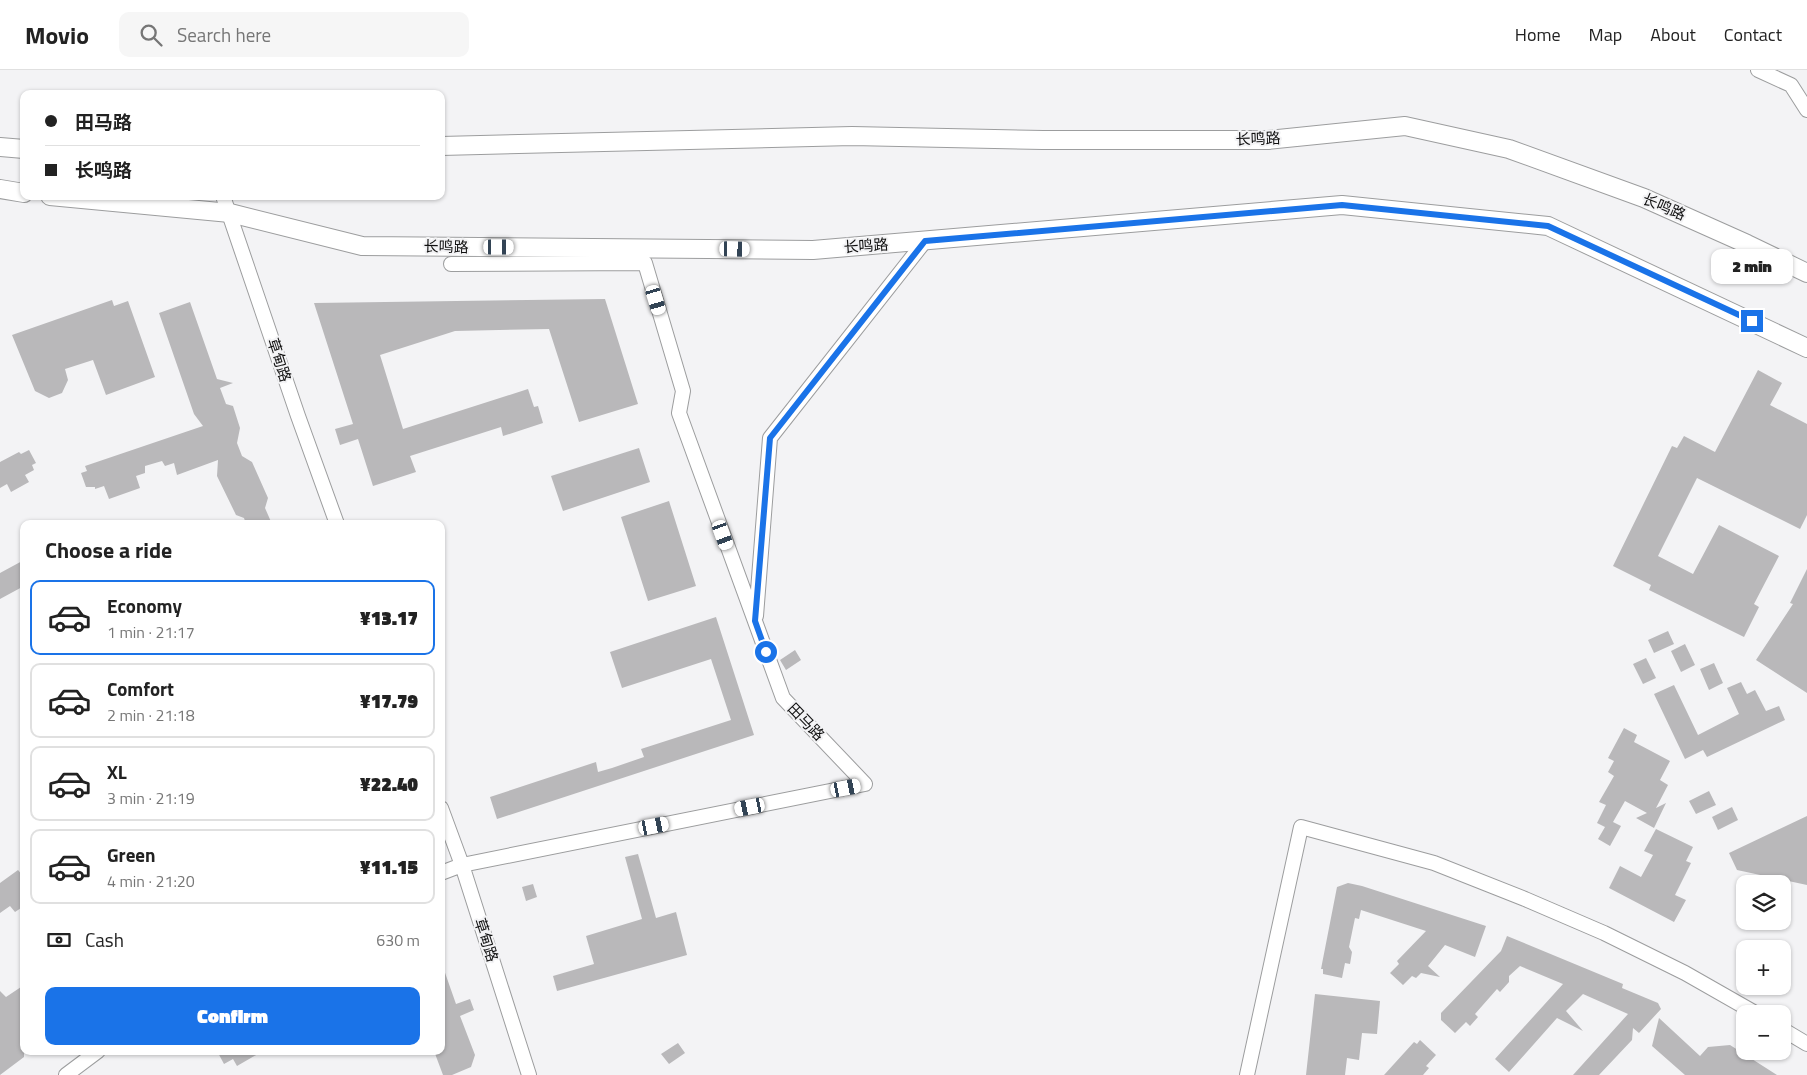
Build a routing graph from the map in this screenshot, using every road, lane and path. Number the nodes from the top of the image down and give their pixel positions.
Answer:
1 (1758, 70) edge
2 (1807, 110) edge
3 (445, 146) edge
4 (0, 147) edge
5 (20, 149) edge
6 (0, 188) edge
7 (20, 191) edge
8 (92, 200) edge
9 (225, 200) edge
10 (230, 213) junction
11 (925, 241) junction
12 (451, 264) dead end
13 (1807, 273) edge
14 (1807, 348) edge
15 (336, 520) edge
16 (755, 621) junction
17 (445, 819) edge
18 (462, 865) junction
19 (445, 871) edge
20 (1741, 1005) edge
21 (1791, 1034) edge
22 (1807, 1044) edge
23 (93, 1055) edge
24 (529, 1074) edge
25 (66, 1075) edge
26 (1247, 1075) edge

1 - 2 street
3 - 13 main road, 长鸣路
4 - 5 main road
6 - 7 main road
8 - 10 main road, 长鸣路
9 - 10 street, 草甸路
10 - 11 main road, 长鸣路
10 - 15 street, 草甸路
11 - 14 main road, 长鸣路
11 - 16 street
12 - 16 street, 田马路
16 - 18 street, 田马路
17 - 18 street, 草甸路
18 - 19 street
18 - 24 street, 草甸路
20 - 26 street
21 - 22 street
23 - 25 street

